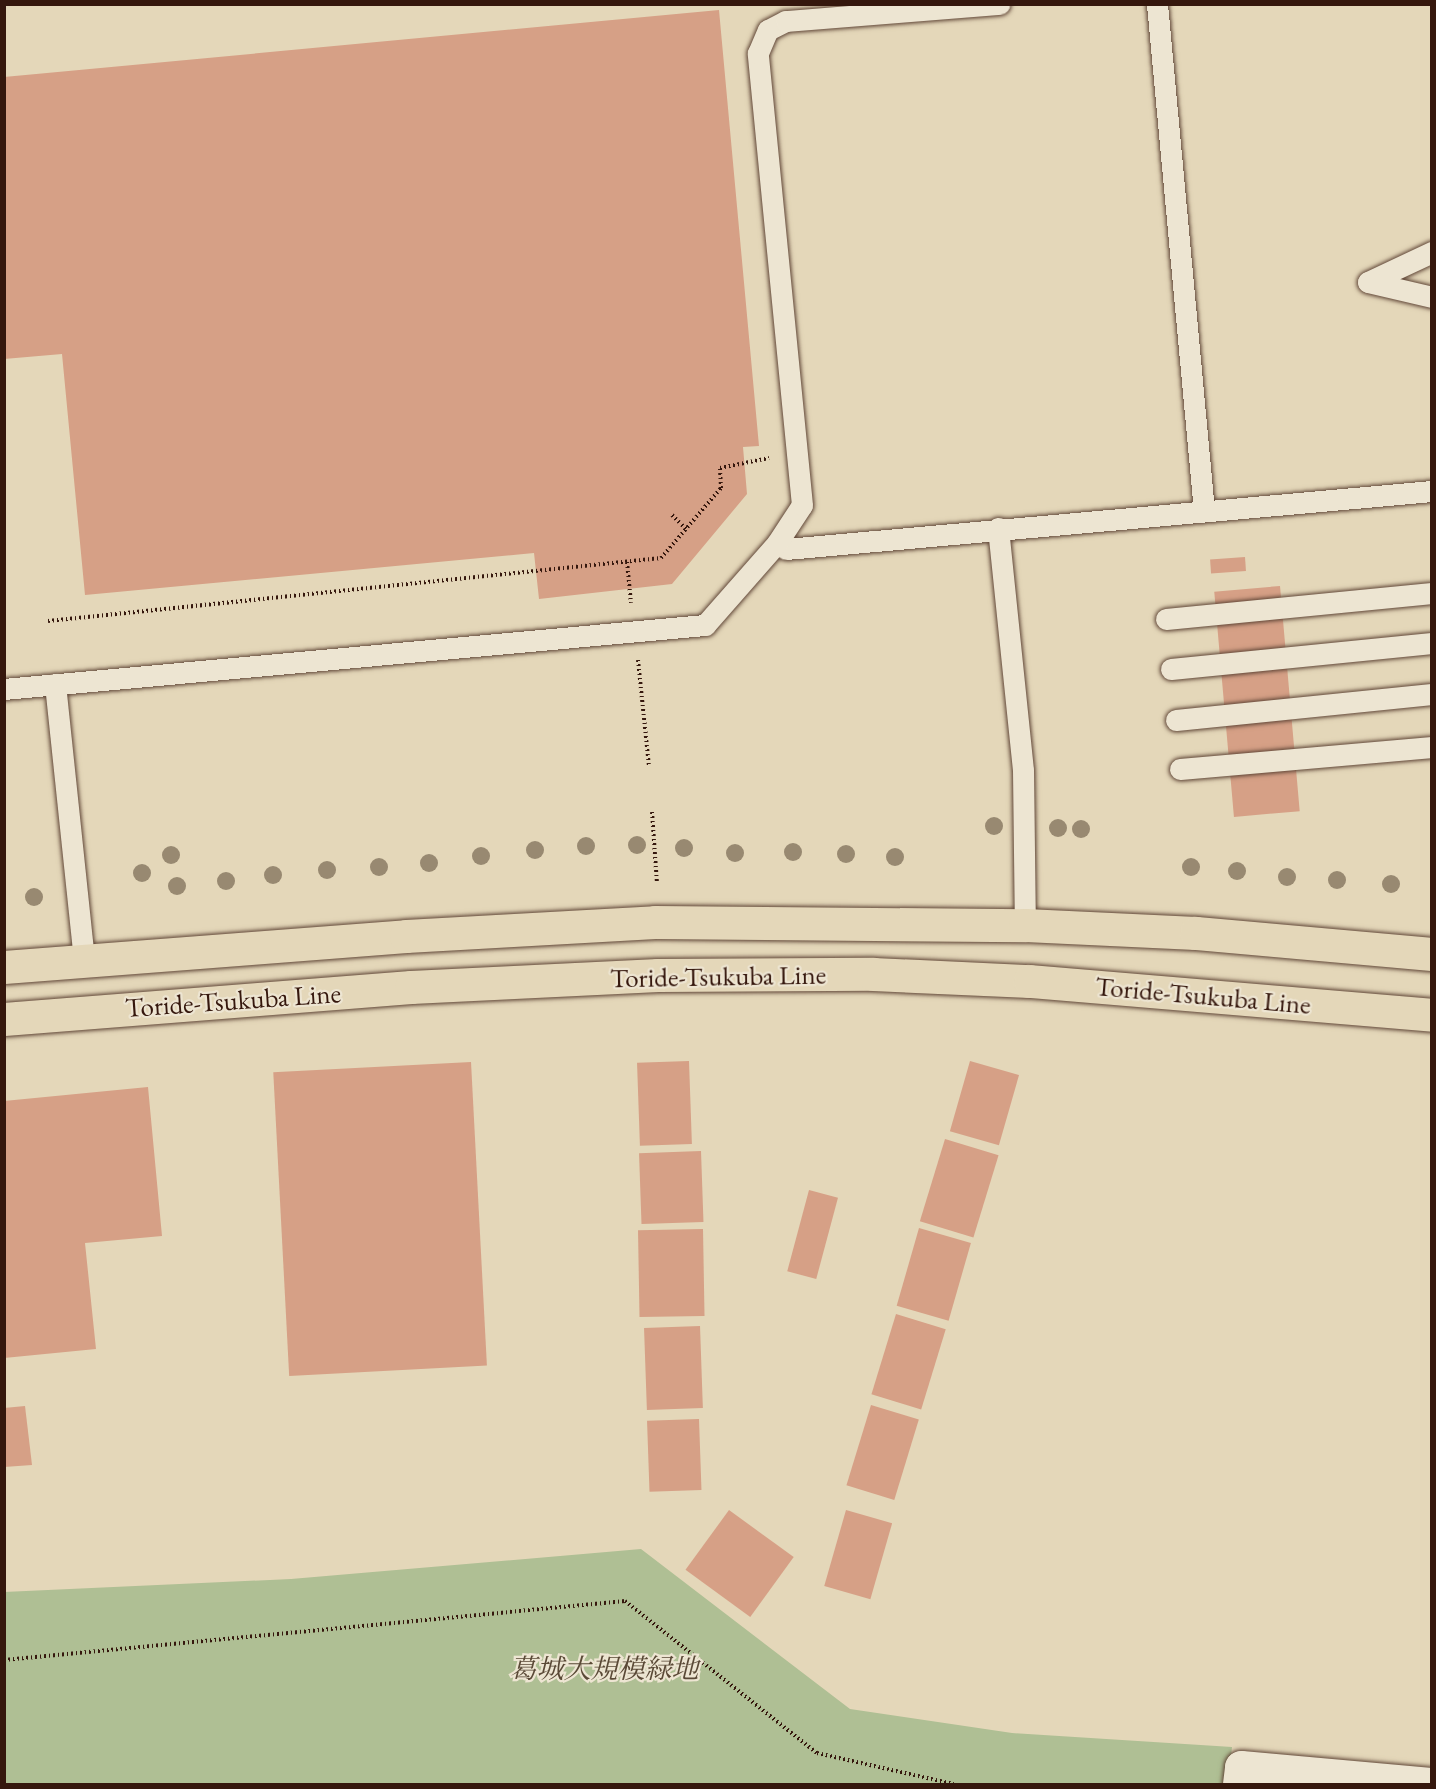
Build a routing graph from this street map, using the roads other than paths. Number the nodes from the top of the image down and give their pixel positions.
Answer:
1 (999, 4) edge
2 (1157, 4) edge
3 (1431, 252) edge
4 (1431, 297) edge
5 (1431, 491) edge
6 (1204, 510) junction
7 (998, 528) junction
8 (786, 549) dead end
9 (1431, 593) edge
10 (1166, 618) dead end
11 (1431, 643) edge
12 (1171, 669) dead end
13 (55, 684) junction
14 (4, 689) edge
15 (1431, 694) edge
16 (1176, 720) dead end
17 (1431, 747) edge
18 (1180, 769) dead end
19 (1025, 925) junction
20 (1431, 954) edge
21 (84, 960) junction
22 (4, 967) edge
23 (1431, 1015) edge
24 (4, 1018) edge
25 (1239, 1785) edge
26 (1430, 1785) edge

1 - 13 lane
2 - 6 lane
3 - 4 lane
5 - 6 lane
6 - 7 lane
7 - 8 lane
7 - 19 lane
9 - 10 lane
11 - 12 lane
13 - 14 lane
13 - 21 lane
15 - 16 lane
17 - 18 lane
19 - 20 main road, Toride-Tsukuba Line
19 - 21 main road, Toride-Tsukuba Line
21 - 22 main road, Toride-Tsukuba Line
23 - 24 main road, Toride-Tsukuba Line
25 - 26 street

